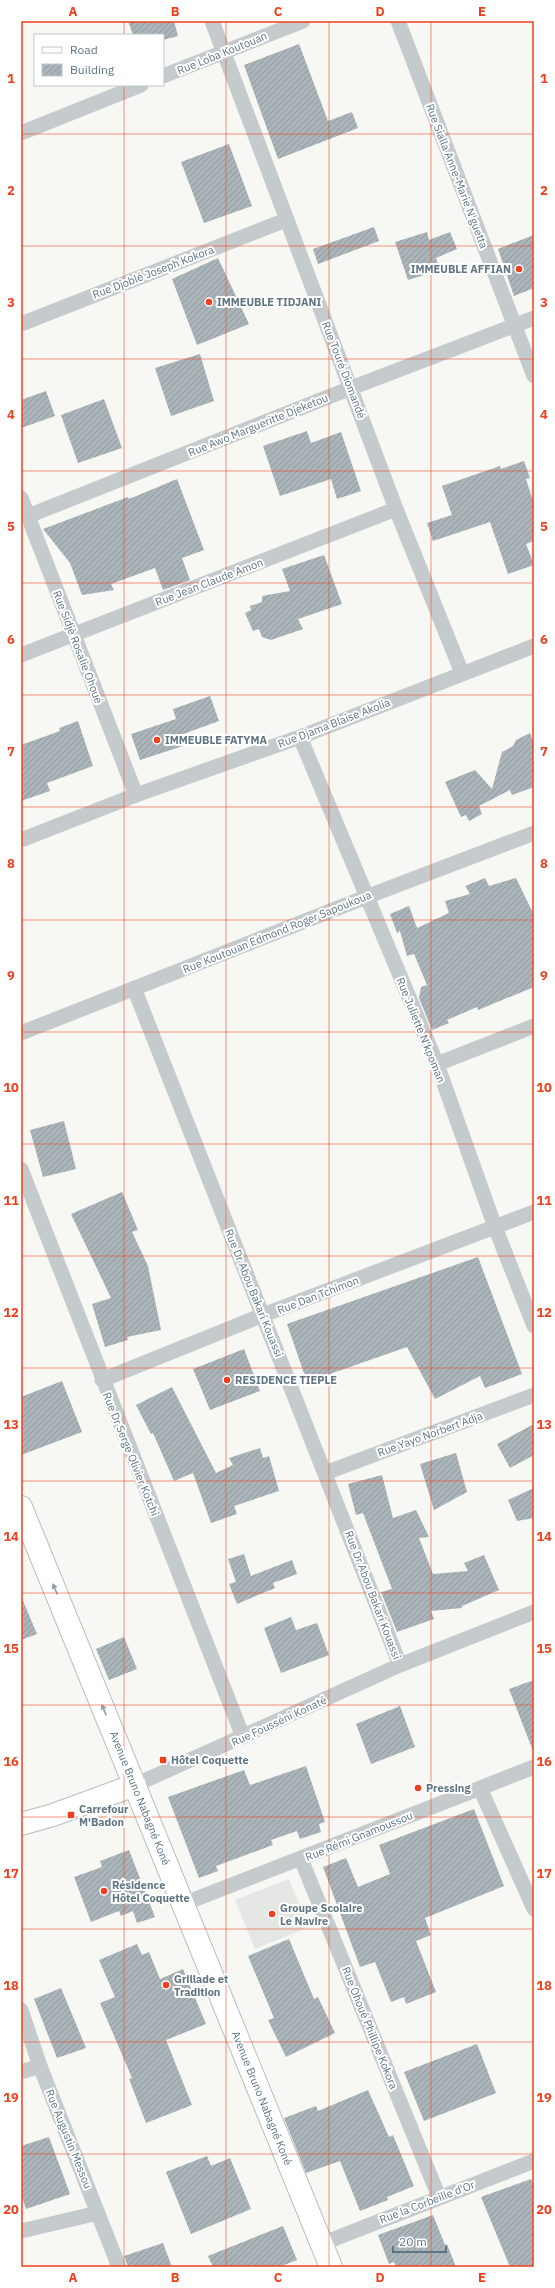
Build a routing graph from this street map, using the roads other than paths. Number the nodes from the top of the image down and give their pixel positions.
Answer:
1 (212, 21) edge
2 (303, 21) edge
3 (398, 21) edge
4 (225, 52) junction
5 (164, 76) edge
6 (138, 86) edge
7 (21, 133) edge
8 (286, 220) junction
9 (534, 318) edge
10 (21, 324) edge
11 (515, 326) junction
12 (534, 376) edge
13 (351, 388) junction
14 (21, 498) edge
15 (396, 509) junction
16 (28, 516) junction
17 (73, 635) junction
18 (534, 646) edge
19 (21, 655) edge
20 (462, 673) junction
21 (300, 737) junction
22 (136, 795) junction
23 (534, 833) edge
24 (21, 840) edge
25 (366, 897) junction
26 (134, 988) junction
27 (534, 1026) edge
28 (21, 1033) edge
29 (436, 1064) junction
30 (21, 1169) edge
31 (534, 1212) edge
32 (495, 1227) junction
33 (263, 1315) junction
34 (534, 1326) edge
35 (102, 1380) junction
36 (534, 1395) edge
37 (325, 1473) junction
38 (21, 1507) edge
39 (534, 1612) edge
40 (400, 1665) junction
41 (243, 1737) junction
42 (534, 1767) edge
43 (135, 1785) junction
44 (480, 1788) junction
45 (21, 1824) edge
46 (301, 1859) junction
47 (184, 1904) junction
48 (534, 1909) edge
49 (21, 2010) edge
50 (40, 2066) junction
51 (21, 2072) edge
52 (534, 2161) edge
53 (439, 2197) junction
54 (98, 2212) junction
55 (21, 2231) edge
56 (321, 2244) junction
57 (119, 2267) edge
58 (331, 2267) edge

1 - 4 street, Rue Touré Diomandé
2 - 4 street, Rue Loba Koutouan
3 - 11 street, Rue Sialla Anne-Marie N'guetta
4 - 5 street, Rue Loba Koutouan
4 - 8 street, Rue Touré Diomandé
6 - 7 street
8 - 10 street, Rue Djoblé Joseph Kokora
8 - 13 street, Rue Touré Diomandé
9 - 11 street, Rue Awo Margueritte Djeketou
11 - 12 street, Rue Sialla Anne-Marie N'guetta
11 - 13 street, Rue Awo Margueritte Djeketou
13 - 15 street, Rue Touré Diomandé
13 - 16 street, Rue Awo Margueritte Djeketou
14 - 16 street, Rue Sidjè Rosalie Ohoué
15 - 17 street, Rue Jean Claude Amon
15 - 20 street, Rue Touré Diomandé
16 - 17 street, Rue Sidjè Rosalie Ohoué
17 - 19 street, Rue Jean Claude Amon
17 - 22 street, Rue Sidjè Rosalie Ohoué
18 - 20 street, Rue Djama Blaise Akolia
20 - 21 street, Rue Djama Blaise Akolia
21 - 22 street, Rue Djama Blaise Akolia
21 - 25 street, Rue Juliette N'kpoman
22 - 24 street, Rue Djama Blaise Akolia
23 - 25 street, Rue Koutouan Edmond Roger Sapoukoua
25 - 26 street, Rue Koutouan Edmond Roger Sapoukoua
25 - 29 street, Rue Juliette N'kpoman
26 - 28 street, Rue Koutouan Edmond Roger Sapoukoua
26 - 33 street, Rue Dr Abou Bakari Kouassi
27 - 29 street
29 - 32 street, Rue Juliette N'kpoman
30 - 35 street, Rue Dr Serge Olivier Kotchi
31 - 32 street, Rue Dan Tchimon
32 - 33 street, Rue Dan Tchimon
32 - 34 street, Rue Juliette N'kpoman
33 - 35 street, Rue Dan Tchimon
33 - 37 street, Rue Dr Abou Bakari Kouassi
35 - 41 street, Rue Dr Serge Olivier Kotchi
36 - 37 street, Rue Yayo Norbert Adja
37 - 40 street, Rue Dr Abou Bakari Kouassi
43 -> 38 street, Avenue Bruno Nabagné Koné
39 - 40 street, Rue Fousséni Konaté
40 - 41 street, Rue Fousséni Konaté
41 - 43 street, Rue Fousséni Konaté
42 - 44 street, Rue Rémi Gnamoussou
43 - 45 street, Rue Fousséni Konaté
43 - 47 street, Avenue Bruno Nabagné Koné
44 - 46 street, Rue Rémi Gnamoussou
44 - 48 street
46 - 47 street, Rue Rémi Gnamoussou
46 - 53 street, Rue Ohoué Phillipe Kokora
47 - 56 street, Avenue Bruno Nabagné Koné
49 - 50 street, Rue Augustin Messou
50 - 51 street
50 - 54 street, Rue Augustin Messou
52 - 53 street, Rue la Corbeille d'Or
53 - 56 street, Rue la Corbeille d'Or
54 - 55 street
54 - 57 street, Rue Augustin Messou
56 - 58 street, Avenue Bruno Nabagné Koné

